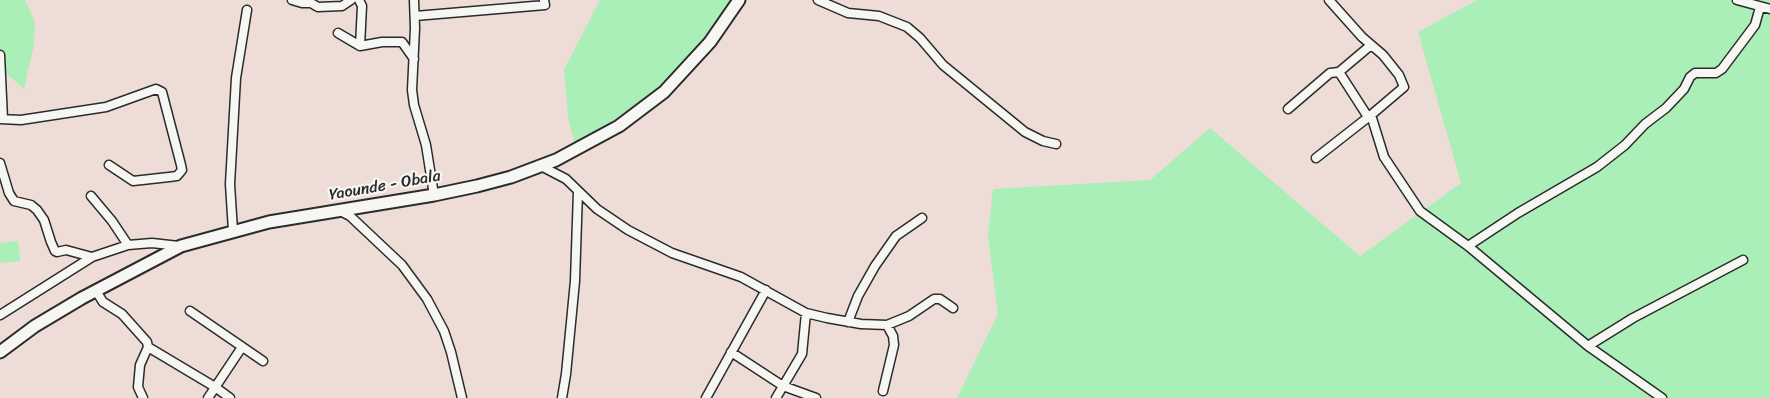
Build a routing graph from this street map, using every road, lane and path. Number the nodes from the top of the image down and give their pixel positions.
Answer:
1 (292, 0) edge
2 (351, 0) edge
3 (359, 0) edge
4 (414, 0) edge
5 (544, 0) edge
6 (739, 0) edge
7 (818, 0) edge
8 (1329, 0) edge
9 (1738, 0) edge
10 (1760, 7) junction
11 (1770, 9) edge
12 (247, 10) dead end
13 (415, 16) junction
14 (338, 33) dead end
15 (1371, 45) junction
16 (360, 46) junction
17 (0, 55) edge
18 (414, 59) junction
19 (1339, 72) junction
20 (1288, 109) dead end
21 (1369, 116) junction
22 (2, 119) edge
23 (1056, 144) dead end
24 (1316, 158) dead end
25 (0, 163) edge
26 (109, 165) dead end
27 (541, 166) junction
28 (578, 191) junction
29 (434, 195) junction
30 (91, 196) dead end
31 (340, 211) junction
32 (922, 218) dead end
33 (233, 231) junction
34 (128, 245) junction
35 (181, 246) junction
36 (1468, 246) junction
37 (92, 257) junction
38 (1743, 260) dead end
39 (766, 290) junction
40 (96, 291) junction
41 (953, 308) dead end
42 (190, 311) dead end
43 (806, 313) junction
44 (0, 315) edge
45 (848, 322) junction
46 (887, 325) junction
47 (148, 346) junction
48 (1588, 346) junction
49 (242, 347) junction
50 (0, 352) edge
51 (731, 352) junction
52 (263, 361) dead end
53 (783, 386) junction
54 (215, 387) junction
55 (883, 390) dead end
56 (143, 398) edge
57 (208, 398) edge
58 (230, 398) edge
59 (462, 398) edge
60 (562, 398) edge
61 (706, 398) edge
62 (776, 398) edge
63 (816, 398) edge
64 (1662, 398) edge

1 - 2 street
3 - 16 street
4 - 13 street
5 - 13 street
6 - 27 highway, Yaounde - Obala
7 - 23 street
8 - 15 street
9 - 10 street
10 - 11 street
10 - 36 street
12 - 33 street
13 - 18 street
14 - 16 street
15 - 19 street
15 - 21 street
16 - 18 street
17 - 22 street
18 - 29 street
19 - 20 street
19 - 21 street
21 - 24 street
21 - 36 street
22 - 26 street
25 - 37 street
27 - 28 street
27 - 29 highway, Yaounde - Obala
28 - 39 street
28 - 60 street
29 - 31 highway, Yaounde - Obala
30 - 34 street
31 - 33 highway, Yaounde - Obala
31 - 59 street
32 - 45 street
33 - 35 highway, Yaounde - Obala
34 - 35 street
34 - 37 street
35 - 40 highway, Yaounde - Obala
36 - 48 street
37 - 44 street
38 - 48 street
39 - 43 street
39 - 51 street
40 - 47 street
40 - 50 highway, Yaounde - Obala
41 - 46 street
42 - 49 street
43 - 45 street
43 - 53 street
45 - 46 street
46 - 55 street
47 - 54 street
47 - 56 street
48 - 64 street
49 - 52 street
49 - 54 street
51 - 53 street
51 - 61 street
53 - 62 street
53 - 63 street
54 - 57 street
54 - 58 street

